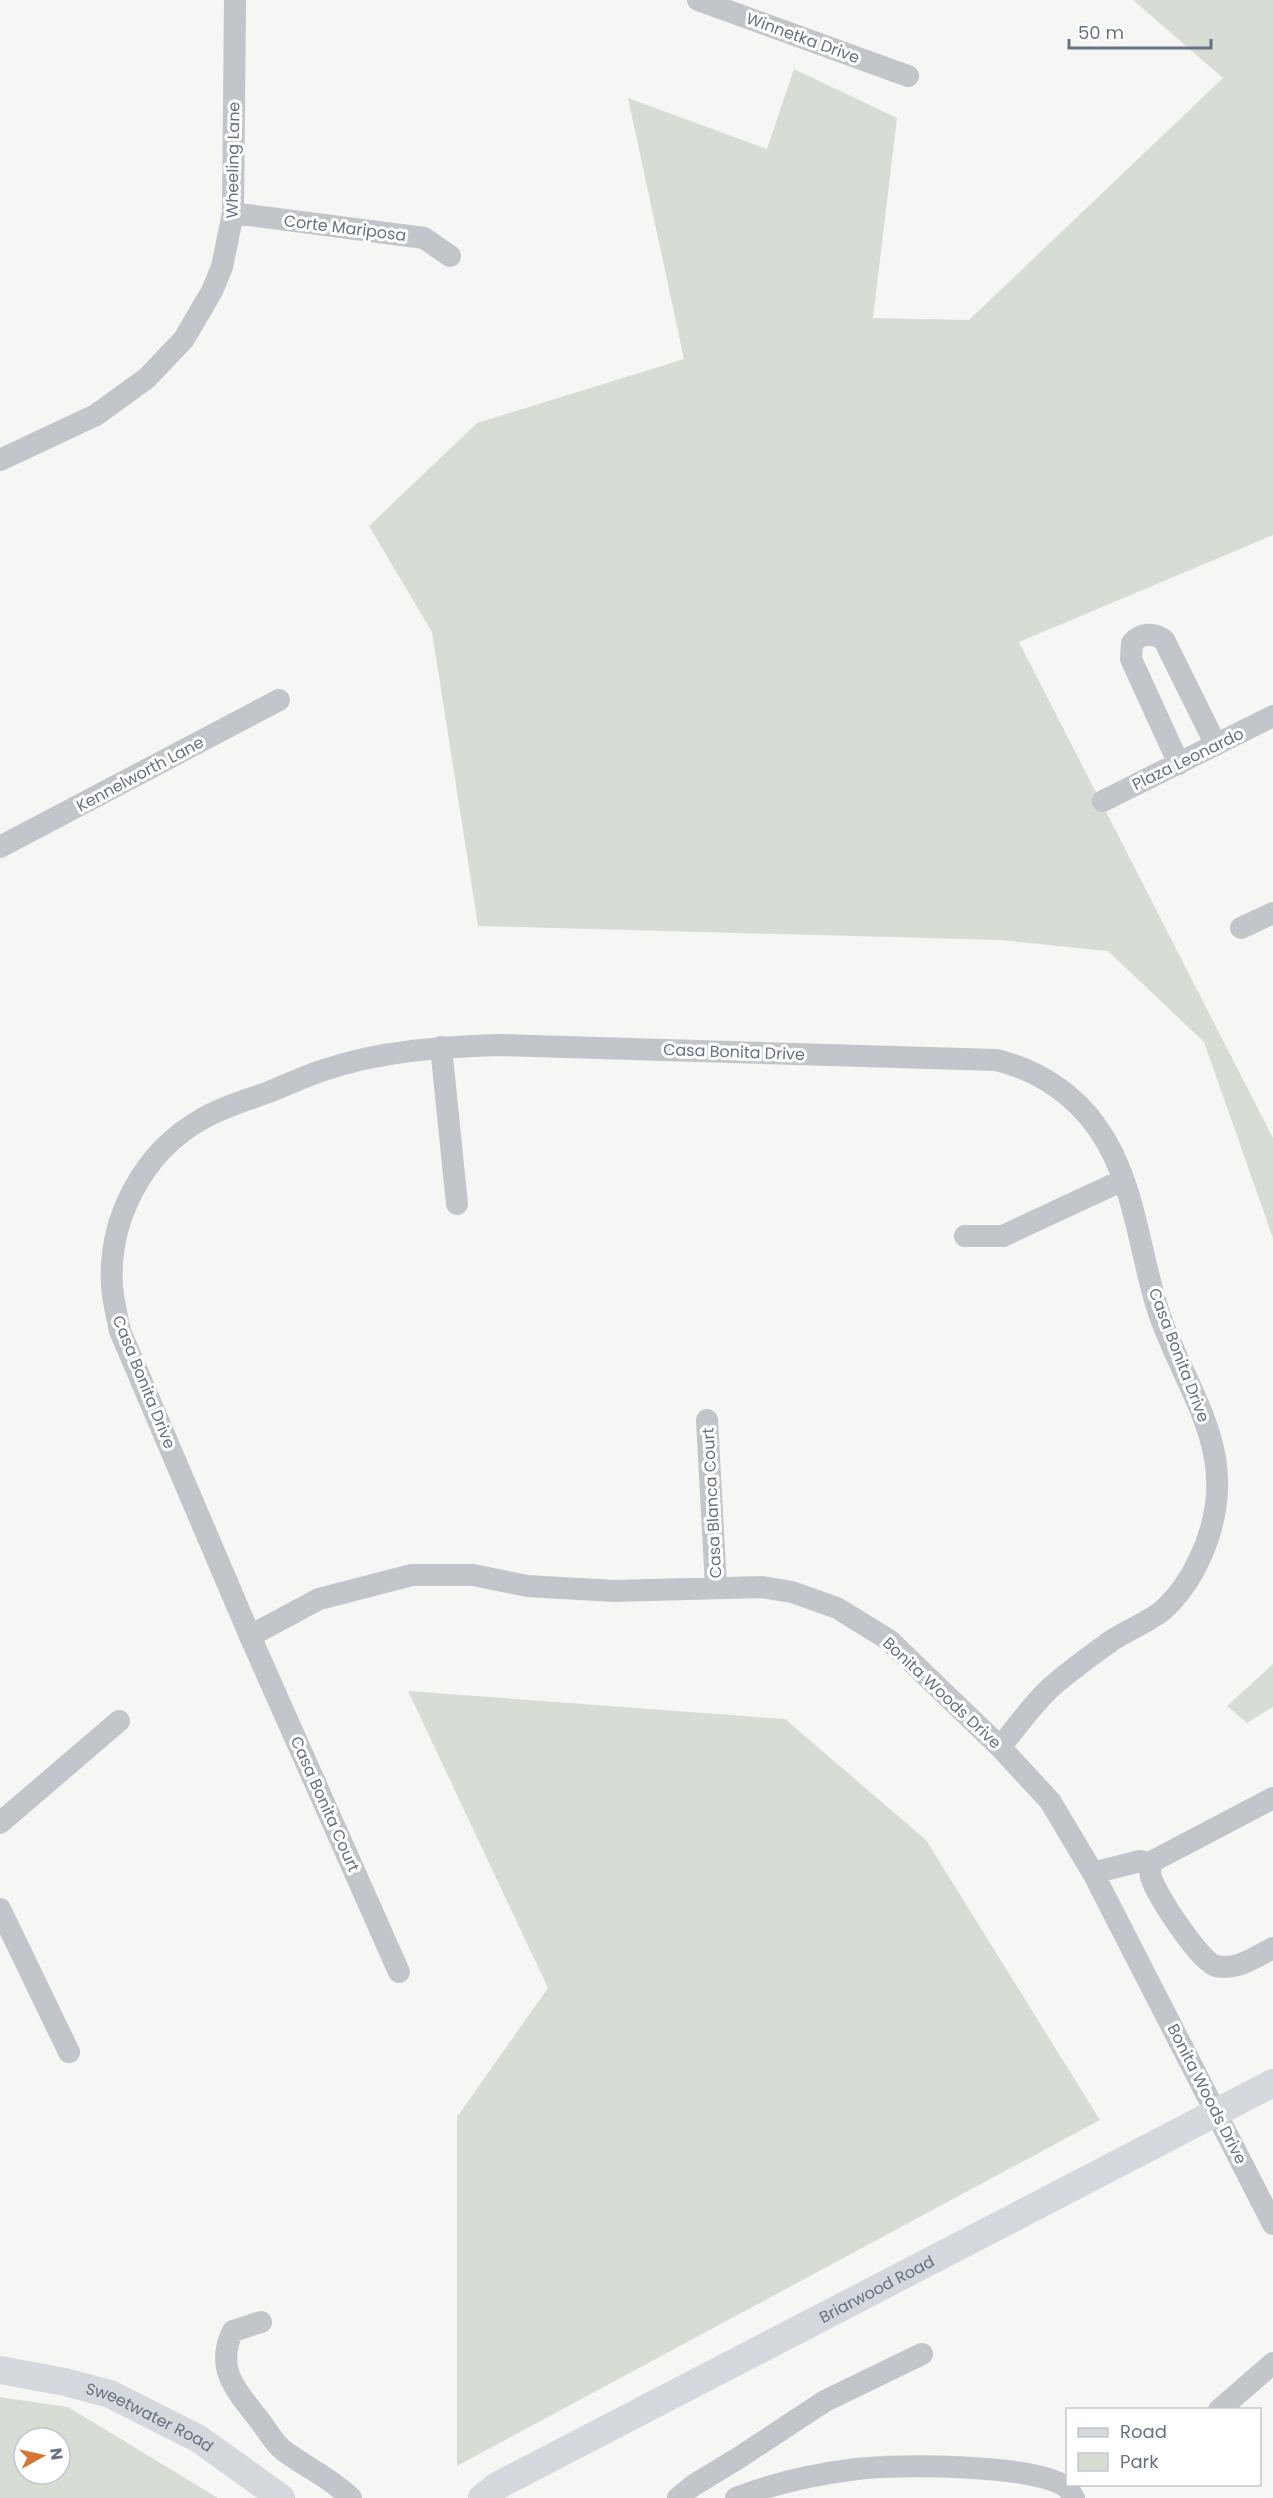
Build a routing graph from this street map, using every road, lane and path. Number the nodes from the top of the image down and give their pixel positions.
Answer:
1 (235, 0) edge
2 (698, 0) edge
3 (908, 76) dead end
4 (233, 213) junction
5 (450, 256) dead end
6 (0, 460) edge
7 (279, 700) dead end
8 (1273, 716) edge
9 (1216, 745) junction
10 (1179, 764) junction
11 (1103, 801) dead end
12 (0, 847) edge
13 (1273, 913) edge
14 (1241, 928) dead end
15 (441, 1047) junction
16 (1123, 1180) junction
17 (458, 1204) dead end
18 (965, 1236) dead end
19 (707, 1420) dead end
20 (716, 1587) junction
21 (250, 1636) junction
22 (119, 1721) dead end
23 (1000, 1747) junction
24 (1273, 1798) edge
25 (0, 1823) edge
26 (1152, 1864) junction
27 (1093, 1873) junction
28 (0, 1909) edge
29 (1273, 1948) edge
30 (399, 1972) dead end
31 (69, 2052) dead end
32 (1273, 2083) edge
33 (1216, 2112) junction
34 (1273, 2224) edge
35 (261, 2322) dead end
36 (922, 2354) dead end
37 (1273, 2363) edge
38 (0, 2370) edge
39 (1220, 2408) edge
40 (281, 2498) edge
41 (351, 2498) edge
42 (482, 2498) edge
43 (678, 2498) edge
44 (736, 2498) edge
45 (1074, 2498) edge

1 - 4 street, Wheeling Lane
2 - 3 street, Winnetka Drive
4 - 5 street, Corte Mariposa
4 - 6 street, Wheeling Lane
7 - 12 street, Kennelworth Lane
8 - 9 street, Plaza Leonardo
9 - 10 street, Plaza Leonardo
9 - 10 street
10 - 11 street, Plaza Leonardo
13 - 14 street
15 - 16 street, Casa Bonita Drive
15 - 17 street
15 - 21 street, Casa Bonita Drive
16 - 18 street
16 - 23 street, Casa Bonita Drive
19 - 20 street, Casa Blanca Court
20 - 21 street, Bonita Woods Drive
20 - 23 street, Bonita Woods Drive
21 - 30 street, Casa Bonita Court
22 - 25 street
23 - 27 street, Bonita Woods Drive
24 - 26 street
26 - 27 street
26 - 29 street
27 - 33 street, Bonita Woods Drive
28 - 31 street
32 - 33 main road, Briarwood Road
33 - 34 street, Bonita Woods Drive
33 - 42 main road, Briarwood Road
35 - 41 street
36 - 43 street
37 - 39 street
38 - 40 main road, Sweetwater Road
44 - 45 street

